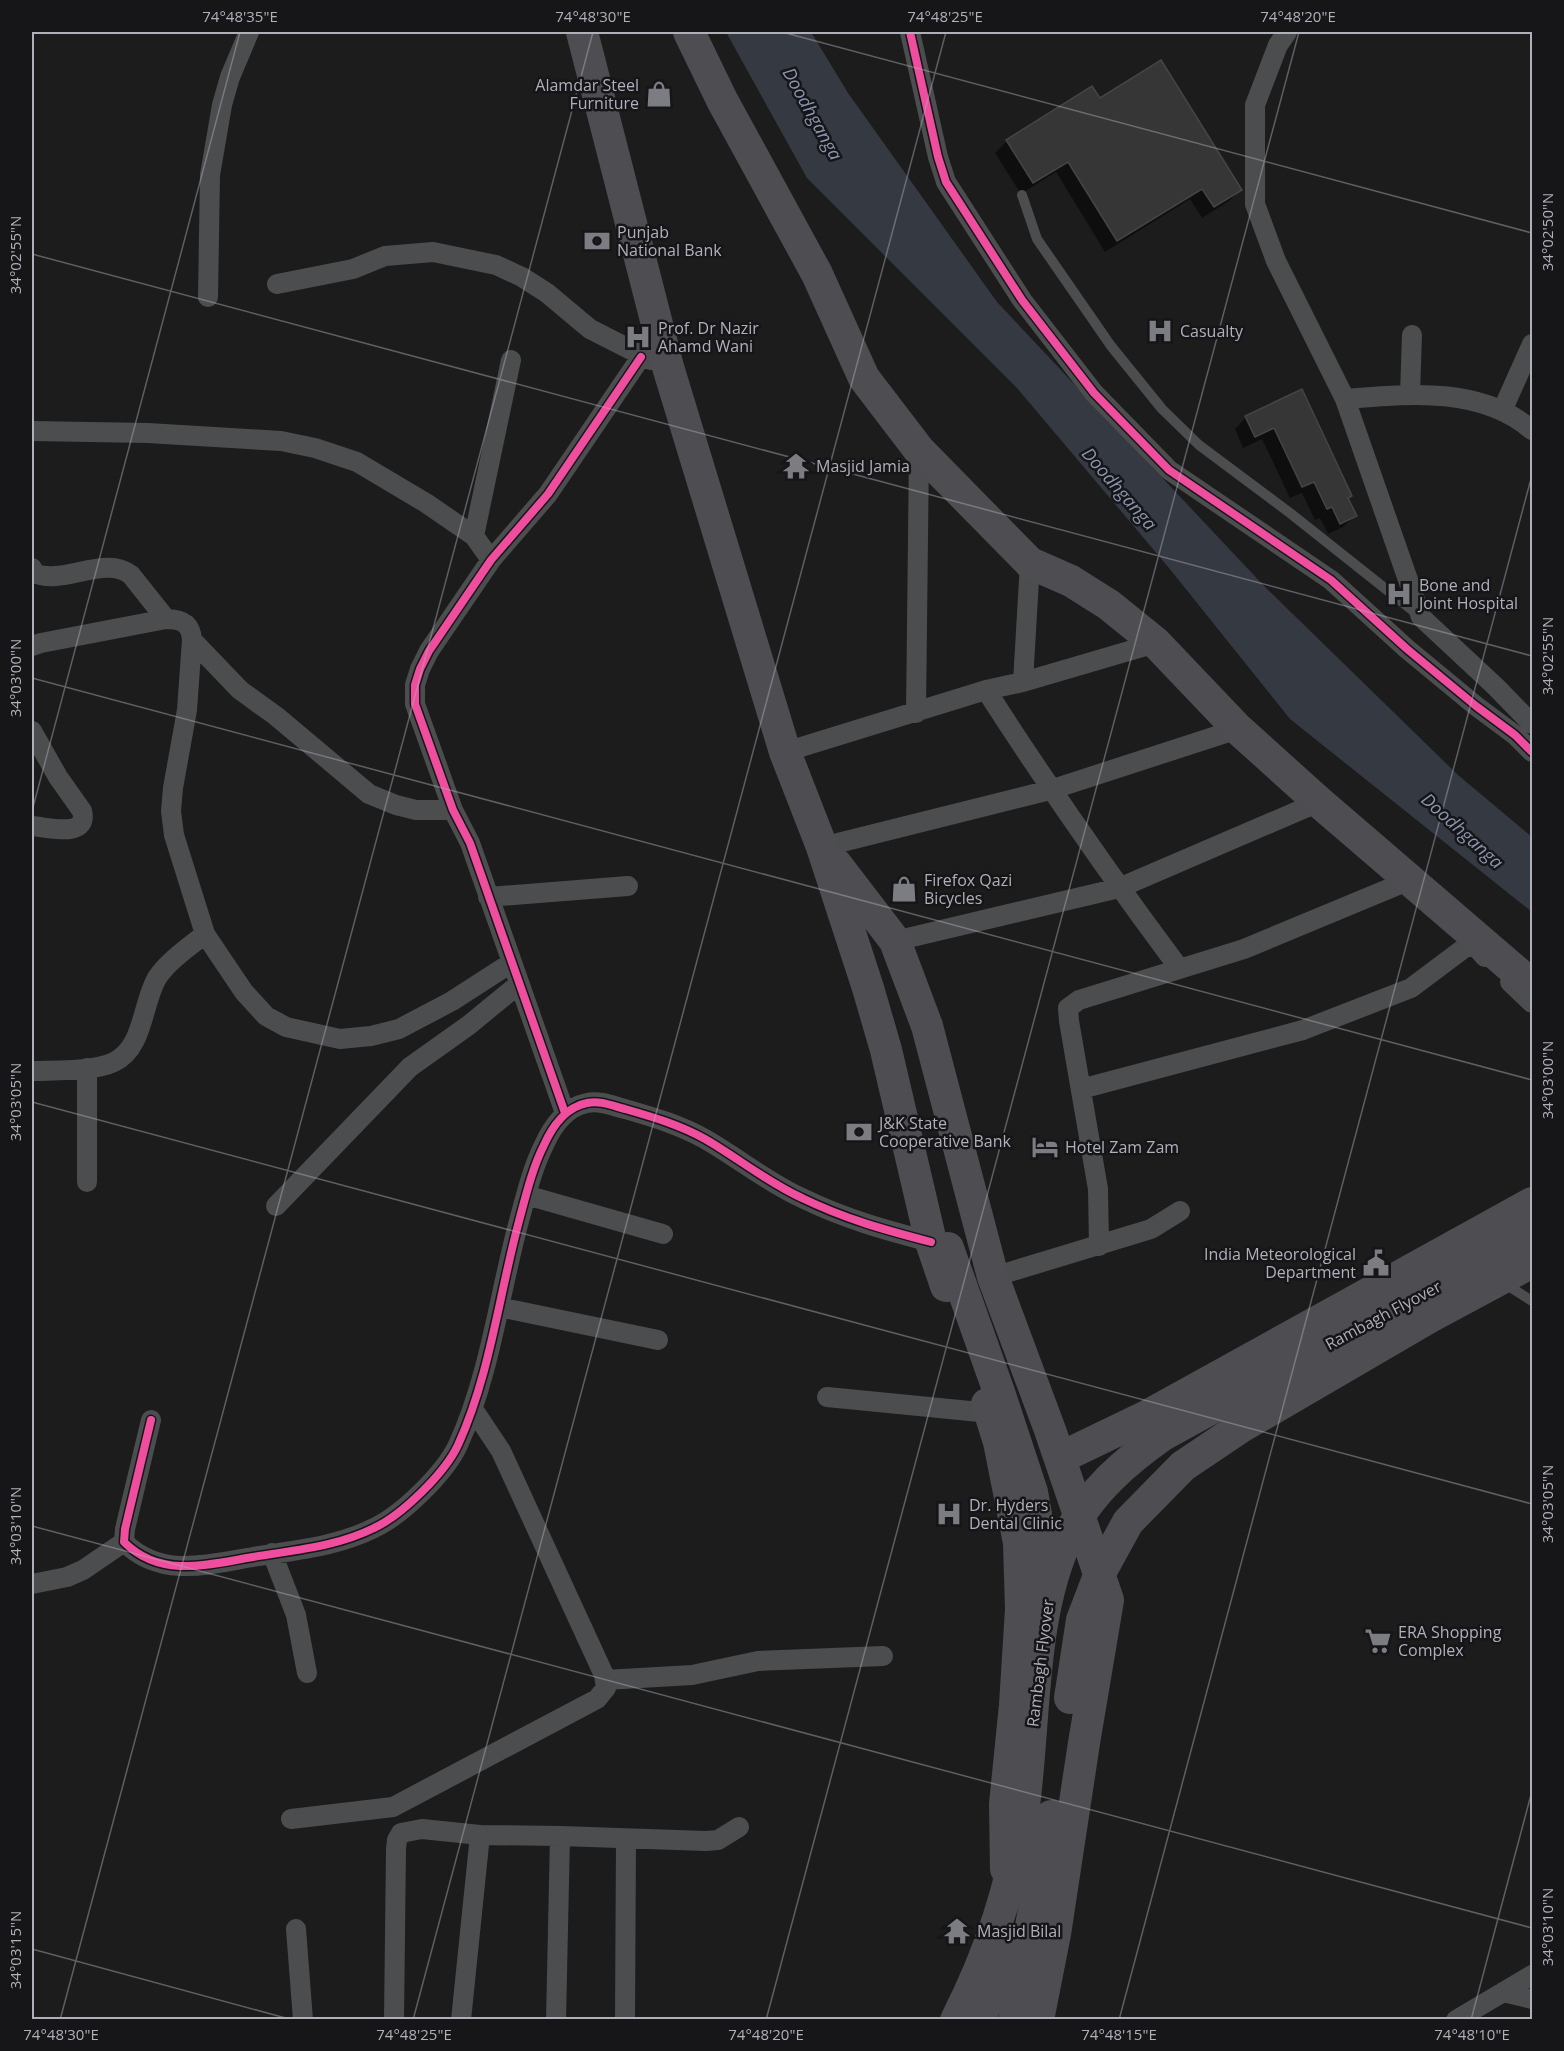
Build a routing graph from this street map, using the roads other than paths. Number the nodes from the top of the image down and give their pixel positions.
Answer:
1 (249, 32) edge
2 (582, 32) edge
3 (689, 32) edge
4 (910, 32) edge
5 (1287, 32) edge
6 (1022, 195) dead end
7 (277, 284) dead end
8 (208, 297) dead end
9 (1412, 335) dead end
10 (1533, 344) edge
11 (511, 360) dead end
12 (655, 362) junction
13 (1410, 394) junction
14 (1345, 399) junction
15 (1502, 411) junction
16 (1533, 430) edge
17 (32, 431) edge
18 (919, 450) junction
19 (474, 536) junction
20 (491, 560) junction
21 (1030, 563) junction
22 (32, 568) edge
23 (1421, 617) junction
24 (166, 620) junction
25 (192, 640) junction
26 (1156, 643) junction
27 (32, 646) edge
28 (1023, 682) junction
29 (986, 690) junction
30 (916, 712) junction
31 (1533, 724) edge
32 (1238, 729) junction
33 (32, 731) edge
34 (785, 752) junction
35 (1533, 752) edge
36 (1050, 790) junction
37 (1319, 802) junction
38 (453, 810) junction
39 (32, 826) edge
40 (822, 847) junction
41 (1410, 880) junction
42 (628, 886) dead end
43 (1119, 888) junction
44 (488, 897) junction
45 (204, 934) junction
46 (895, 940) junction
47 (511, 963) junction
48 (1179, 968) junction
49 (519, 984) junction
50 (1533, 985) edge
51 (1533, 1003) edge
52 (87, 1068) junction
53 (32, 1071) edge
54 (1081, 1089) junction
55 (565, 1113) junction
56 (87, 1182) dead end
57 (526, 1195) junction
58 (1533, 1203) edge
59 (276, 1206) dead end
60 (1180, 1211) dead end
61 (1533, 1230) edge
62 (663, 1234) dead end
63 (940, 1245) junction
64 (1099, 1246) junction
65 (1533, 1262) edge
66 (1492, 1266) junction
67 (993, 1277) junction
68 (1533, 1301) edge
69 (499, 1307) junction
70 (658, 1340) dead end
71 (1023, 1358) junction
72 (978, 1379) junction
73 (827, 1397) dead end
74 (473, 1409) junction
75 (990, 1413) junction
76 (151, 1419) dead end
77 (1061, 1463) junction
78 (124, 1542) junction
79 (273, 1553) junction
80 (1100, 1573) junction
81 (32, 1584) edge
82 (1049, 1589) junction
83 (882, 1656) dead end
84 (307, 1673) dead end
85 (605, 1680) junction
86 (291, 1819) dead end
87 (739, 1827) dead end
88 (480, 1835) junction
89 (560, 1836) junction
90 (626, 1839) junction
91 (296, 1929) dead end
92 (1533, 1976) edge
93 (1503, 1992) junction
94 (1533, 1999) edge
95 (303, 2019) edge
96 (394, 2019) edge
97 (461, 2019) edge
98 (556, 2019) edge
99 (625, 2019) edge
100 (956, 2019) edge
101 (980, 2019) edge
102 (1014, 2019) edge
103 (1038, 2019) edge
104 (1456, 2019) edge

1 - 8 street
2 - 12 main road
3 - 18 main road
4 - 35 street
5 - 14 street
6 - 23 lane
7 - 12 street
9 - 13 street
10 - 15 street
11 - 19 street
12 - 20 street
12 - 34 main road
13 - 14 street
13 - 15 street
14 - 23 street
15 - 16 street
17 - 19 street
18 - 21 main road
18 - 30 street
19 - 20 street
20 - 38 street
21 - 26 main road
21 - 28 street
22 - 24 street
23 - 31 street
24 - 25 street
24 - 27 street
25 - 38 street
25 - 45 street
26 - 28 street
26 - 32 main road
28 - 29 street
29 - 30 street
29 - 36 street
30 - 34 street
32 - 36 street
32 - 37 main road
33 - 39 street
34 - 40 main road
36 - 40 street
36 - 43 street
37 - 41 main road
37 - 43 street
38 - 44 street
40 - 46 main road
40 - 63 main road
41 - 48 street
41 - 50 main road
42 - 44 street
43 - 46 street
43 - 48 street
44 - 47 street
45 - 47 street
45 - 52 street
46 - 67 main road
47 - 49 street
48 - 54 street
49 - 55 street
49 - 59 street
51 - 54 street
52 - 53 street
52 - 56 street
54 - 64 street
55 - 57 street
55 - 63 street
57 - 62 street
57 - 69 street
58 - 77 main road
60 - 64 street
61 - 66 main road
63 - 72 main road
63 - 82 main road, bridge
64 - 67 street
65 - 66 main road
66 - 68 lane
66 - 77 main road
66 - 80 main road
66 - 82 main road, Rambagh Flyover, bridge
67 - 71 main road
69 - 70 street
69 - 74 street
71 - 72 main road
71 - 77 main road
72 - 75 main road
73 - 75 street
74 - 79 street
74 - 85 street
75 - 101 main road
76 - 78 street
77 - 80 main road
78 - 79 street
78 - 81 street
79 - 84 street
80 - 102 main road
80 - 103 main road
82 - 100 main road, Rambagh Flyover, bridge
83 - 85 street
85 - 86 street
87 - 90 street
88 - 89 street
88 - 96 street
88 - 97 street
89 - 90 street
89 - 98 street
90 - 99 street
91 - 95 street
92 - 93 street
93 - 94 street
93 - 104 street

